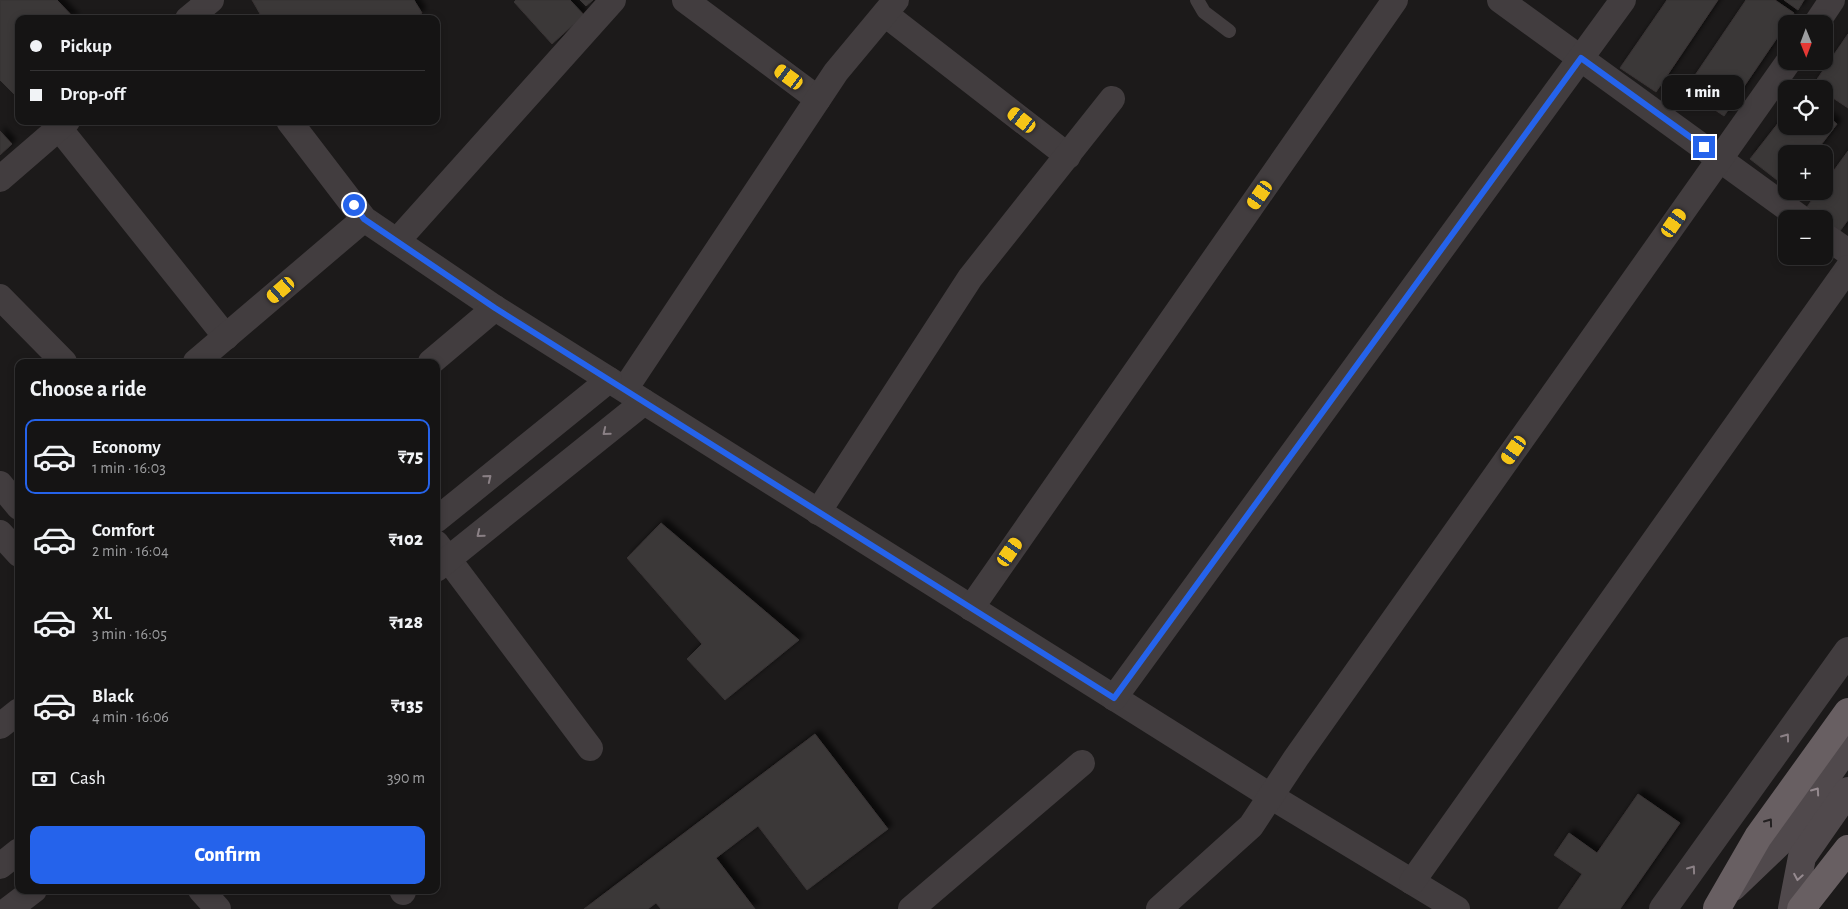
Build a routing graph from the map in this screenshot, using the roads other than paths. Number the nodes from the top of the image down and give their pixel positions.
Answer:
1 (613, 0) edge
2 (685, 0) edge
3 (1197, 0) edge
4 (1396, 0) edge
5 (1500, 0) edge
6 (1623, 0) edge
7 (1832, 0) edge
8 (890, 7) edge
9 (1822, 15) edge
10 (1229, 31) dead end
11 (1581, 58) junction
12 (1783, 70) edge
13 (818, 99) junction
14 (1112, 100) dead end
15 (63, 125) edge
16 (292, 125) edge
17 (1068, 156) junction
18 (1720, 158) junction
19 (0, 178) edge
20 (1790, 210) edge
21 (364, 219) junction
22 (1833, 241) edge
23 (397, 242) junction
24 (1848, 252) edge
25 (1848, 268) edge
26 (0, 297) edge
27 (495, 308) junction
28 (226, 337) junction
29 (61, 359) edge
30 (200, 359) edge
31 (435, 359) edge
32 (626, 390) junction
33 (0, 484) edge
34 (15, 502) edge
35 (818, 512) junction
36 (15, 517) edge
37 (440, 517) edge
38 (0, 531) edge
39 (15, 549) edge
40 (440, 557) edge
41 (971, 608) junction
42 (1848, 651) edge
43 (1114, 698) junction
44 (1848, 712) edge
45 (15, 714) edge
46 (0, 726) edge
47 (1848, 746) edge
48 (590, 748) dead end
49 (1082, 763) dead end
50 (1848, 791) edge
51 (1272, 797) junction
52 (1848, 849) edge
53 (15, 854) edge
54 (0, 866) edge
55 (1412, 882) junction
56 (29, 894) edge
57 (205, 894) edge
58 (1439, 905) edge
59 (1718, 905) edge
60 (9, 909) edge
61 (218, 909) edge
62 (911, 909) edge
63 (1159, 909) edge
64 (1663, 909) edge
65 (1792, 909) edge
66 (1801, 909) edge

1 - 23 street
2 - 13 street
3 - 10 lane
4 - 41 street
5 - 11 street
6 - 11 street
7 - 9 street
8 - 13 street
8 - 17 street
11 - 18 street
11 - 43 street
12 - 18 street
13 - 32 street
14 - 17 street
15 - 19 street
15 - 28 street
16 - 21 street
17 - 35 street
18 - 20 street
18 - 51 street
21 - 23 street
21 - 28 street
22 - 24 street
23 - 27 street
25 - 55 street
26 - 29 street
27 - 31 street
27 - 32 street
28 - 30 street
32 - 35 street
37 -> 32 street
32 -> 40 street
33 - 34 street
35 - 41 street
36 - 38 street
38 - 39 street
40 - 48 street
41 - 43 street
64 -> 42 street
43 - 51 street
59 -> 44 highway
45 - 46 street
59 -> 47 main road
49 - 62 street
50 -> 65 main road
51 - 55 street
51 - 63 street
52 - 66 highway
53 - 54 street
55 - 58 street
56 - 60 street
57 - 61 street

